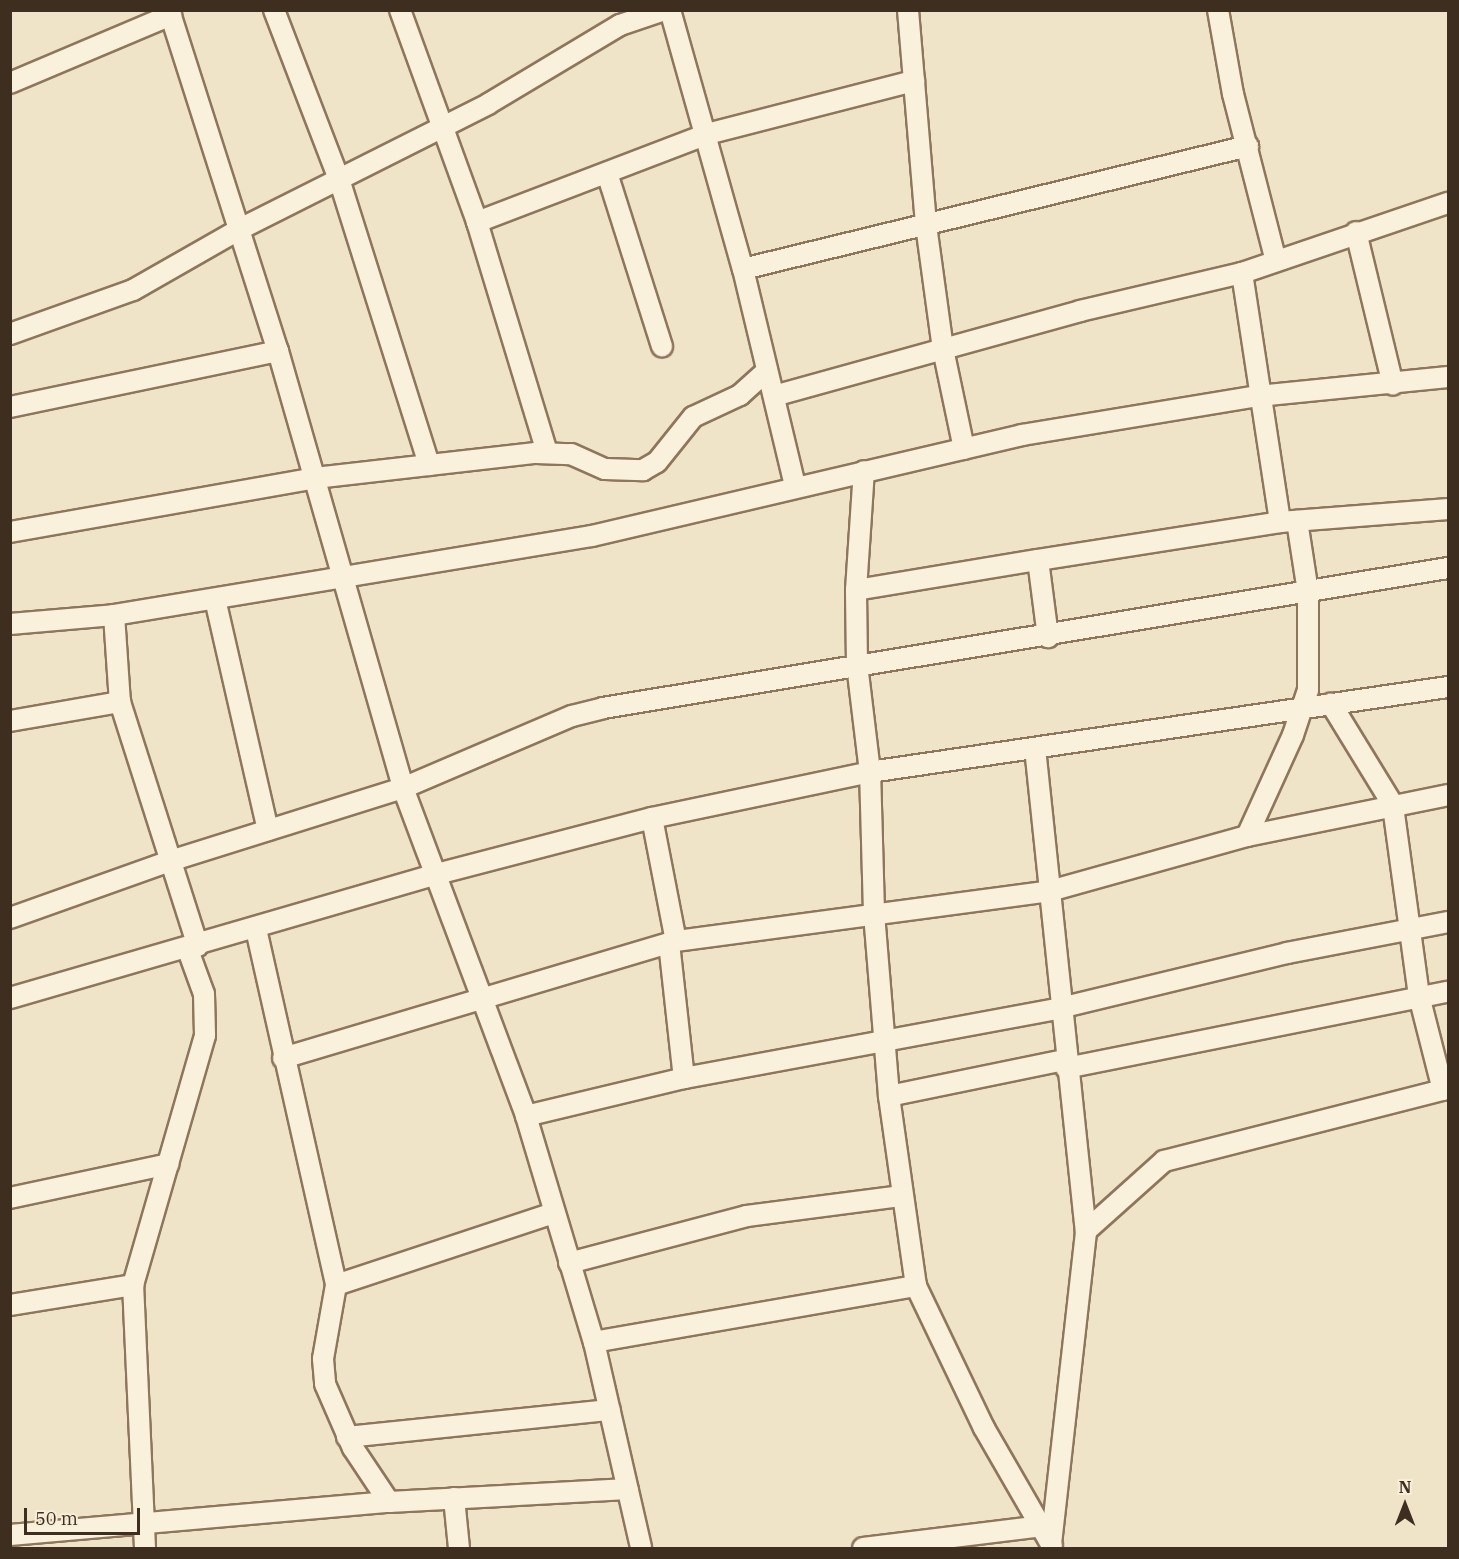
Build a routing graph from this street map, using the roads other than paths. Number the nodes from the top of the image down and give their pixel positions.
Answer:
1 (274, 10) edge
2 (399, 10) edge
3 (664, 10) edge
4 (670, 10) edge
5 (908, 10) edge
6 (1218, 10) edge
7 (170, 13) edge
8 (617, 18) edge
9 (914, 81) junction
10 (10, 83) edge
11 (443, 126) junction
12 (707, 134) junction
13 (1248, 146) junction
14 (607, 173) junction
15 (339, 179) junction
16 (1449, 203) edge
17 (477, 222) junction
18 (927, 225) junction
19 (240, 229) junction
20 (1356, 232) junction
21 (1276, 261) junction
22 (744, 269) junction
23 (1242, 273) junction
24 (10, 334) edge
25 (662, 346) dead end
26 (943, 349) junction
27 (278, 351) junction
28 (767, 371) junction
29 (1449, 377) edge
30 (1393, 385) junction
31 (774, 396) junction
32 (1258, 396) junction
33 (10, 407) edge
34 (964, 448) junction
35 (547, 452) junction
36 (429, 465) junction
37 (864, 471) junction
38 (315, 478) junction
39 (795, 485) junction
40 (1449, 509) edge
41 (1289, 522) junction
42 (10, 532) edge
43 (1038, 560) junction
44 (1449, 568) edge
45 (344, 579) junction
46 (856, 590) junction
47 (1308, 592) junction
48 (215, 599) junction
49 (114, 615) junction
50 (10, 624) edge
51 (1048, 637) junction
52 (857, 664) junction
53 (1449, 687) edge
54 (120, 702) junction
55 (1331, 704) junction
56 (1303, 708) junction
57 (10, 721) edge
58 (1035, 748) junction
59 (870, 772) junction
60 (403, 788) junction
61 (1449, 795) edge
62 (1393, 805) junction
63 (652, 818) junction
64 (268, 830) junction
65 (1247, 836) junction
66 (170, 861) junction
67 (437, 874) junction
68 (1050, 891) junction
69 (874, 912) junction
70 (10, 918) edge
71 (1449, 922) edge
72 (1412, 928) junction
73 (256, 930) junction
74 (672, 942) junction
75 (193, 948) junction
76 (1449, 992) edge
77 (1419, 996) junction
78 (10, 998) edge
79 (485, 999) junction
80 (1060, 1008) junction
81 (885, 1040) junction
82 (283, 1058) junction
83 (1066, 1064) junction
84 (684, 1078) junction
85 (1447, 1092) edge
86 (889, 1096) junction
87 (526, 1116) junction
88 (168, 1164) junction
89 (902, 1196) junction
90 (10, 1197) edge
91 (554, 1213) junction
92 (1086, 1231) junction
93 (569, 1263) junction
94 (133, 1285) junction
95 (336, 1285) junction
96 (916, 1286) junction
97 (10, 1305) edge
98 (594, 1342) junction
99 (610, 1410) junction
100 (347, 1437) junction
101 (628, 1489) junction
102 (454, 1498) junction
103 (389, 1502) junction
104 (143, 1522) junction
105 (1041, 1526) junction
106 (10, 1535) edge
107 (1052, 1546) edge
108 (145, 1548) edge
109 (459, 1548) edge
110 (640, 1548) edge
111 (863, 1548) edge

1 - 15 street
2 - 11 street
3 - 8 street
4 - 12 street
5 - 9 street
6 - 13 street
7 - 10 street
7 - 19 street
8 - 11 street
9 - 12 street
9 - 18 street
11 - 15 street
11 - 17 street
12 - 14 street
12 - 22 street
13 - 18 street
13 - 21 street
14 - 17 street
14 - 25 street
15 - 19 street
15 - 36 street
16 - 20 street
17 - 35 street
18 - 22 street
18 - 26 street
19 - 24 street
19 - 27 street
20 - 21 street
20 - 30 street
21 - 23 street
22 - 28 street
23 - 26 street
23 - 32 street
26 - 31 street
26 - 34 street
27 - 33 street
27 - 38 street
28 - 31 street
28 - 35 street
29 - 30 street
30 - 32 street
31 - 39 street
32 - 34 street
32 - 41 street
34 - 37 street
35 - 36 street
36 - 38 street
37 - 39 street
37 - 46 street
38 - 42 street
38 - 45 street
39 - 45 street
40 - 41 street
41 - 43 street
41 - 47 street
43 - 46 street
43 - 51 street
44 - 47 street
45 - 48 street
45 - 60 street
46 - 52 street
47 - 51 street
47 - 56 street
48 - 49 street
48 - 64 street
49 - 50 street
49 - 54 street
51 - 52 street
52 - 59 street
52 - 60 street
53 - 55 street
54 - 57 street
54 - 66 street
55 - 56 street
55 - 62 street
56 - 58 street
56 - 65 street
58 - 59 street
58 - 68 street
59 - 63 street
59 - 69 street
60 - 64 street
60 - 67 street
61 - 62 street
62 - 65 street
62 - 72 street
63 - 67 street
63 - 74 street
64 - 66 street
65 - 68 street
66 - 70 street
66 - 75 street
67 - 73 street
67 - 79 street
68 - 69 street
68 - 80 street
69 - 74 street
69 - 81 street
71 - 72 street
72 - 77 street
72 - 80 street
73 - 75 street
73 - 82 street
74 - 79 street
74 - 84 street
75 - 78 street
75 - 88 street
76 - 77 street
77 - 83 street
77 - 85 street
79 - 82 street
79 - 87 street
80 - 81 street
80 - 83 street
81 - 84 street
81 - 86 street
82 - 95 street
83 - 86 street
83 - 92 street
84 - 87 street
85 - 92 street
86 - 89 street
87 - 91 street
88 - 90 street
88 - 94 street
89 - 93 street
89 - 96 street
91 - 93 street
91 - 95 street
92 - 107 street
93 - 98 street
94 - 97 street
94 - 104 street
95 - 100 street
96 - 98 street
96 - 105 street
98 - 99 street
99 - 100 street
99 - 101 street
100 - 103 street
101 - 102 street
101 - 110 street
102 - 103 street
102 - 109 street
103 - 104 street
104 - 106 street
104 - 108 street
105 - 107 street
105 - 111 street

